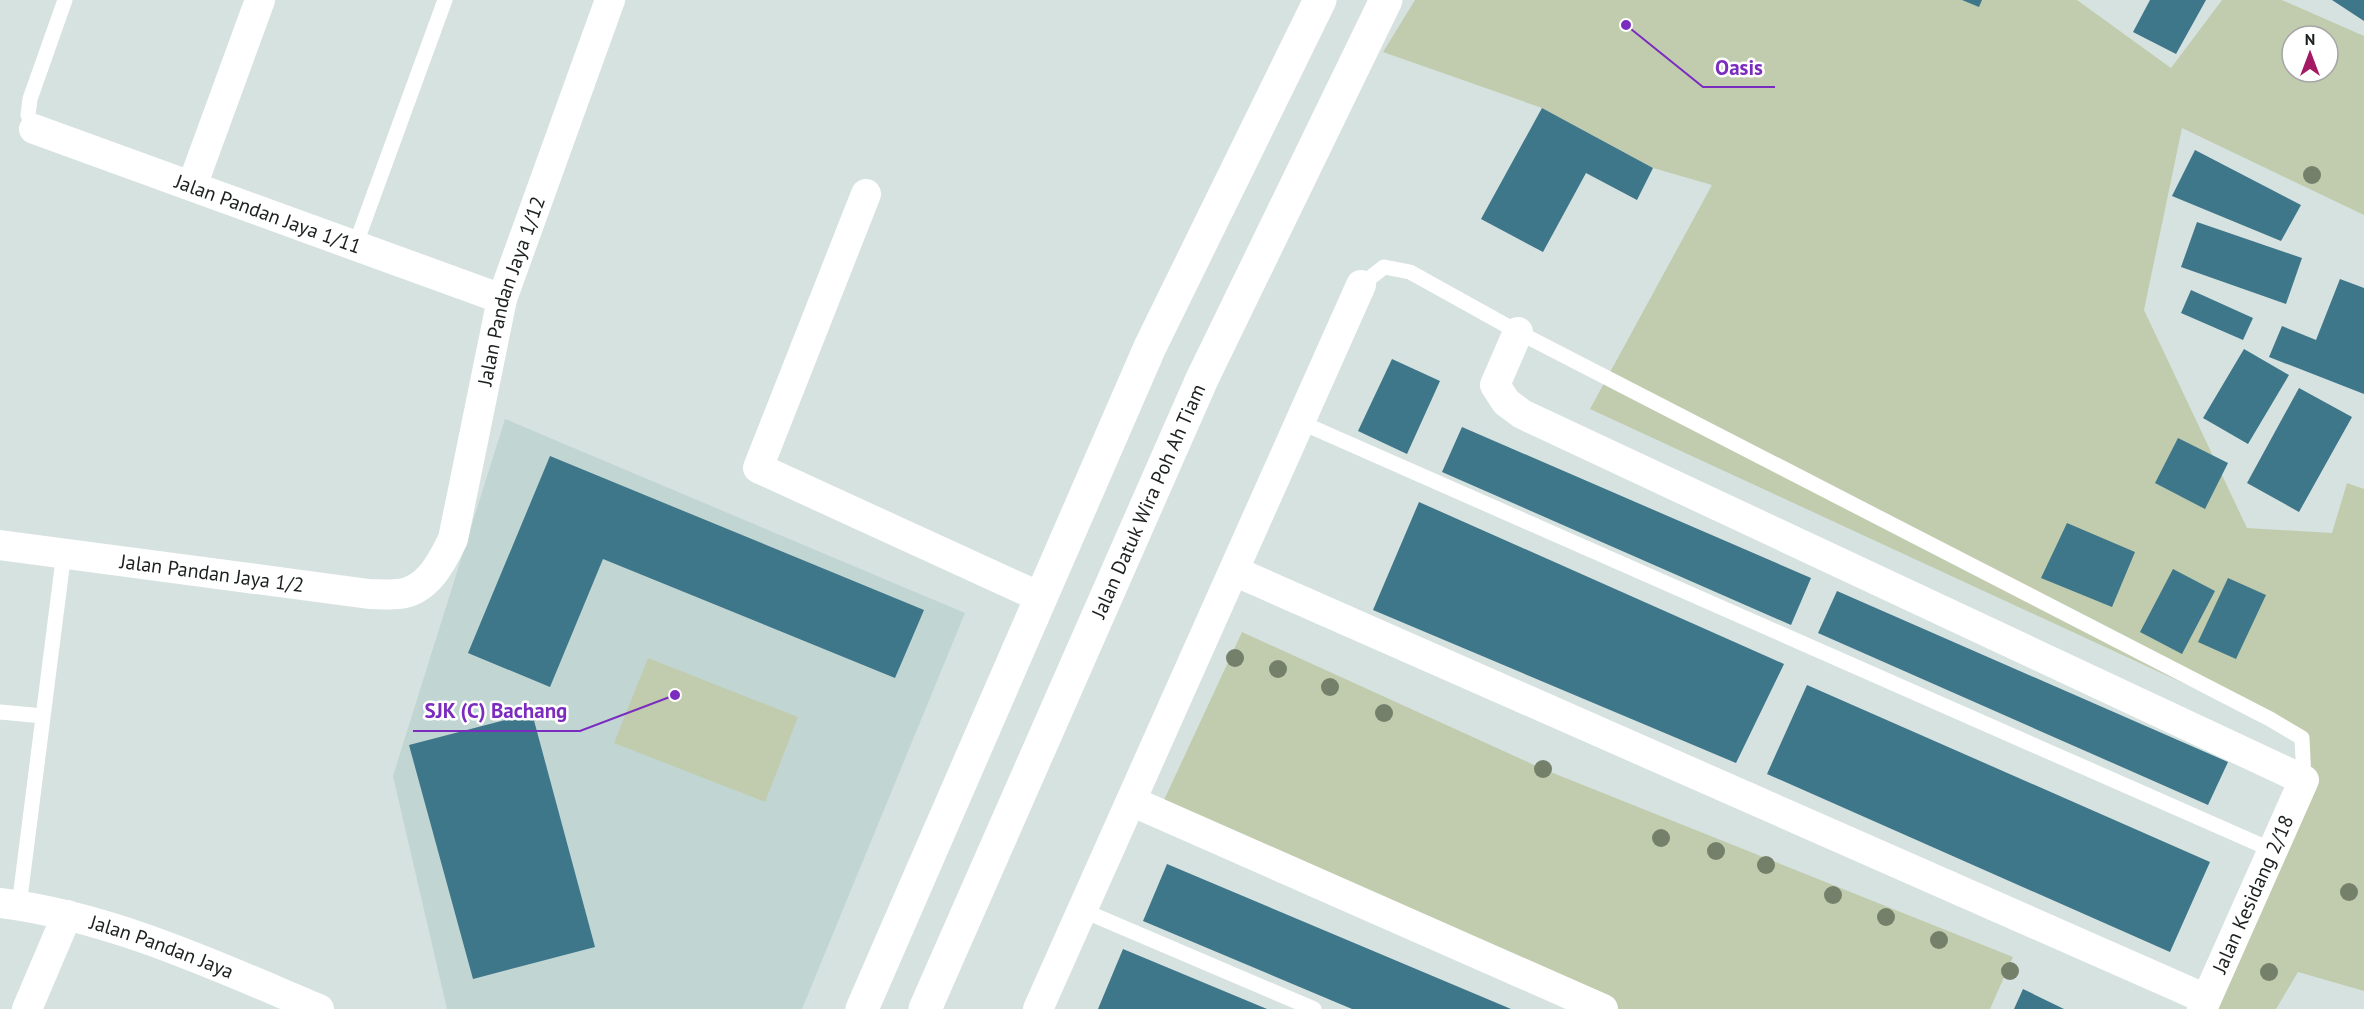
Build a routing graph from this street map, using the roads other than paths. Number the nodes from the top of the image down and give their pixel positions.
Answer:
1 (65, 0) edge
2 (260, 0) edge
3 (446, 0) edge
4 (610, 0) edge
5 (1320, 0) edge
6 (1386, 0) edge
7 (34, 129) joint
8 (192, 186) junction
9 (866, 194) dead end
10 (355, 246) junction
11 (1361, 285) joint
12 (502, 299) junction
13 (1518, 332) junction
14 (1300, 422) junction
15 (0, 545) edge
16 (64, 552) junction
17 (1234, 571) junction
18 (425, 583) joint
19 (1040, 597) junction
20 (0, 712) edge
21 (43, 716) junction
22 (2304, 780) junction
23 (1131, 801) junction
24 (2272, 850) junction
25 (10, 905) edge
26 (1082, 910) junction
27 (67, 915) junction
28 (2204, 1004) edge
29 (27, 1009) edge
30 (319, 1009) edge
31 (862, 1009) edge
32 (925, 1009) edge
33 (1038, 1009) edge
34 (1314, 1009) edge
35 (1604, 1009) edge

1 - 7 lane
2 - 8 street
3 - 10 lane
4 - 12 street, Jalan Pandan Jaya 1/12
5 - 19 street
6 - 32 street, Jalan Datuk Wira Poh Ah Tiam
7 - 8 street, Jalan Pandan Jaya 1/11
8 - 10 street, Jalan Pandan Jaya 1/11
9 - 19 street
10 - 12 street, Jalan Pandan Jaya 1/11
11 - 13 lane
11 - 14 street
12 - 18 street, Jalan Pandan Jaya 1/12
13 - 22 lane
13 - 22 street
14 - 17 street
14 - 24 lane
15 - 16 street, Jalan Pandan Jaya 1/2
16 - 18 street, Jalan Pandan Jaya 1/2
16 - 21 lane
17 - 23 street
17 - 28 street
19 - 31 street
20 - 21 lane
21 - 25 lane
22 - 24 street, Jalan Kesidang 2/18
23 - 26 street
23 - 35 street
24 - 28 street, Jalan Kesidang 2/18
25 - 27 street, Jalan Pandan Jaya
26 - 33 street
26 - 34 lane
27 - 29 street
27 - 30 street, Jalan Pandan Jaya

